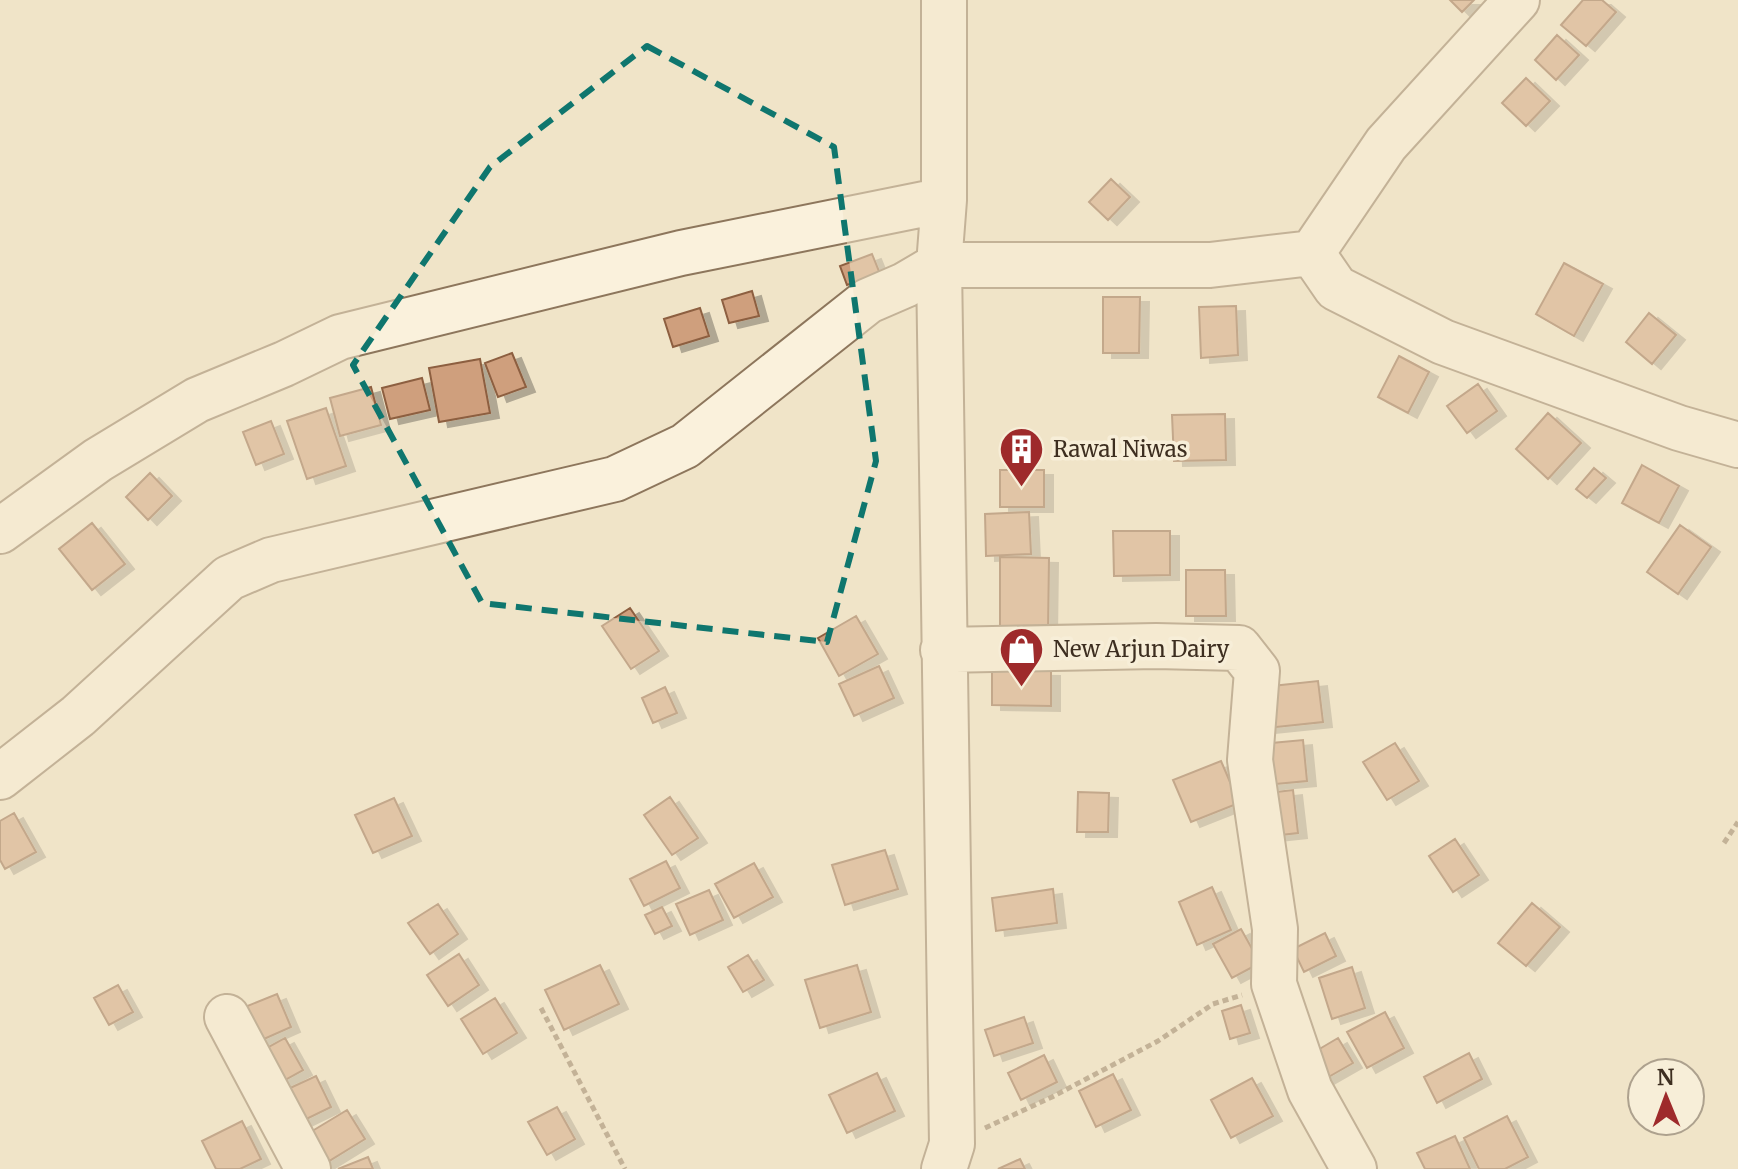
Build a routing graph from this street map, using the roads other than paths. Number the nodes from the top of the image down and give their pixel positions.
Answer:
1 (944, 0) edge
2 (1517, 0) edge
3 (944, 200) junction
4 (1312, 253) junction
5 (939, 265) junction
6 (1738, 445) edge
7 (0, 531) edge
8 (943, 650) junction
9 (0, 777) edge
10 (227, 1017) dead end
11 (948, 1157) edge
12 (308, 1169) edge
13 (1354, 1169) edge

1 - 3 street
2 - 4 street
3 - 5 street
3 - 7 street
4 - 5 street
4 - 6 street
5 - 8 street
5 - 9 street
8 - 11 street
8 - 13 street
10 - 12 street

